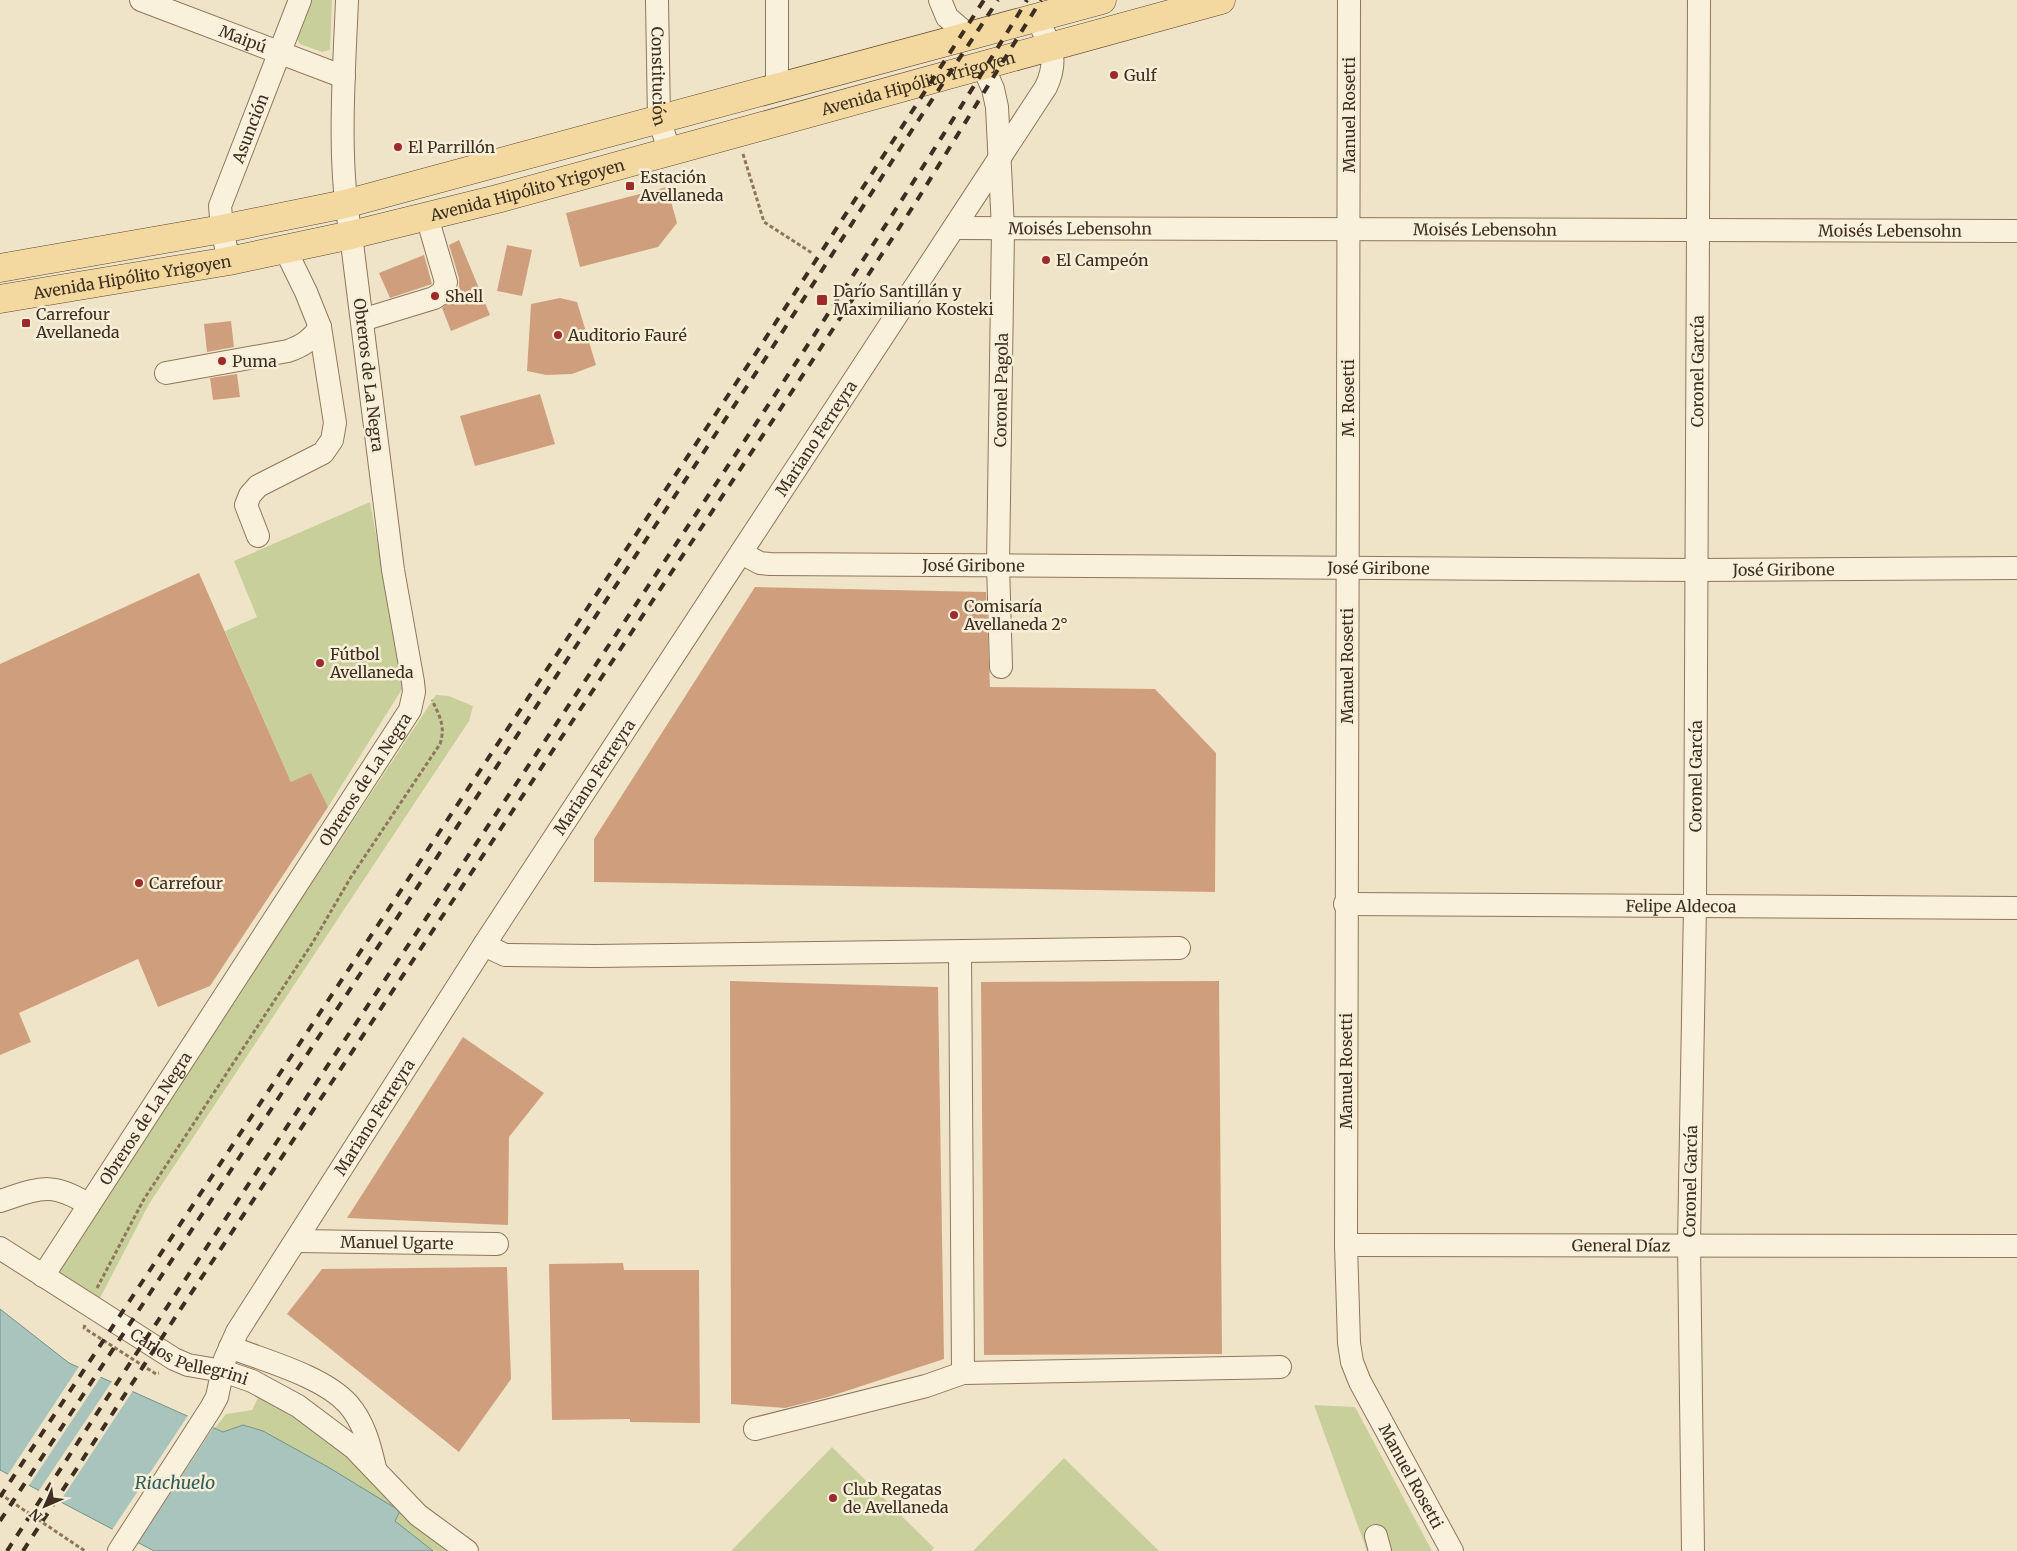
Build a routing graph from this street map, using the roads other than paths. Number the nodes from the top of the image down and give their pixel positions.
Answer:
1 (141, 0) edge
2 (300, 0) edge
3 (347, 0) edge
4 (657, 0) edge
5 (778, 0) edge
6 (940, 0) edge
7 (1102, 0) edge
8 (1221, 0) edge
9 (1349, 0) edge
10 (1699, 0) edge
11 (1036, 16) junction
12 (968, 35) junction
13 (1051, 46) junction
14 (280, 52) junction
15 (984, 66) junction
16 (344, 77) junction
17 (777, 86) junction
18 (659, 120) junction
19 (669, 150) junction
20 (1000, 155) junction
21 (345, 204) junction
22 (427, 217) junction
23 (954, 228) junction
24 (222, 229) junction
25 (1003, 229) junction
26 (1349, 230) junction
27 (1698, 230) junction
28 (2017, 232) edge
29 (351, 236) junction
30 (285, 249) junction
31 (229, 261) junction
32 (0, 268) edge
33 (0, 298) edge
34 (362, 320) junction
35 (320, 327) junction
36 (166, 373) dead end
37 (258, 536) dead end
38 (742, 553) junction
39 (998, 565) junction
40 (1347, 566) junction
41 (2017, 568) edge
42 (1697, 570) junction
43 (1001, 667) dead end
44 (1345, 904) junction
45 (1695, 906) junction
46 (2017, 908) edge
47 (484, 945) junction
48 (1179, 948) dead end
49 (960, 952) junction
50 (0, 1201) edge
51 (90, 1205) junction
52 (297, 1241) junction
53 (497, 1244) dead end
54 (1689, 1244) junction
55 (1346, 1245) junction
56 (2017, 1246) edge
57 (0, 1248) edge
58 (43, 1276) junction
59 (230, 1347) junction
60 (1280, 1367) dead end
61 (223, 1370) junction
62 (963, 1373) junction
63 (348, 1404) junction
64 (756, 1428) dead end
65 (332, 1430) junction
66 (375, 1469) junction
67 (119, 1551) edge
68 (466, 1551) edge
69 (1452, 1551) edge
70 (1693, 1551) edge

1 - 14 street, Maipú
2 - 14 street, Asunción
3 - 16 street, Obreros de La Negra
4 - 18 street, Constitución
5 - 17 street
6 - 12 street
7 - 11 main road, Avenida Hipólito Yrigoyen
8 - 13 main road, Avenida Hipólito Yrigoyen
9 - 26 street, Manuel Rosetti
10 - 27 street, Coronel García
11 - 12 main road, Avenida Hipólito Yrigoyen
11 - 13 street, Mariano Ferreyra
12 - 17 main road, Avenida Hipólito Yrigoyen
13 - 15 main road, Avenida Hipólito Yrigoyen
13 - 20 street, Mariano Ferreyra
14 - 16 street, Maipú
14 - 24 street, Asunción
15 - 19 main road, Avenida Hipólito Yrigoyen
15 - 20 street
16 - 21 street, Obreros de La Negra
17 - 18 main road, Avenida Hipólito Yrigoyen
18 - 19 street, Constitución
18 - 21 main road, Avenida Hipólito Yrigoyen
19 - 22 main road, Avenida Hipólito Yrigoyen
20 - 23 street, Mariano Ferreyra
20 - 25 street, Coronel Pagola
21 - 24 main road, Avenida Hipólito Yrigoyen
21 - 29 street, Obreros de La Negra
22 - 29 main road, Avenida Hipólito Yrigoyen
22 - 34 street
23 - 25 street, Moisés Lebensohn
23 - 38 street, Mariano Ferreyra
24 - 31 street, Asunción
24 - 32 main road, Avenida Hipólito Yrigoyen
25 - 26 street, Moisés Lebensohn
25 - 39 street, Coronel Pagola
26 - 27 street, Moisés Lebensohn
26 - 40 street, M. Rosetti
27 - 28 street, Moisés Lebensohn
27 - 42 street, Coronel García
29 - 30 main road, Avenida Hipólito Yrigoyen
29 - 34 street, Obreros de La Negra
30 - 31 main road, Avenida Hipólito Yrigoyen
30 - 35 street
31 - 33 main road, Avenida Hipólito Yrigoyen
34 - 51 street, Obreros de La Negra
35 - 36 street
35 - 37 street
38 - 39 street, José Giribone
38 - 47 street, Mariano Ferreyra
39 - 40 street, José Giribone
39 - 43 street, Coronel Pagola
40 - 42 street, José Giribone
40 - 44 street, Manuel Rosetti
41 - 42 street, José Giribone
42 - 45 street, Coronel García
44 - 45 street, Felipe Aldecoa
44 - 55 street, Manuel Rosetti
45 - 46 street, Felipe Aldecoa
45 - 54 street, Coronel García
47 - 49 street
47 - 52 street, Mariano Ferreyra
48 - 49 street
49 - 62 street
50 - 51 street
51 - 58 street, Obreros de La Negra
52 - 53 street, Manuel Ugarte
52 - 59 street, Mariano Ferreyra
54 - 55 street, General Díaz
54 - 56 street, General Díaz
54 - 70 street, Coronel García
55 - 69 street, Manuel Rosetti
57 - 58 street, Carlos Pellegrini
58 - 61 street, Carlos Pellegrini
59 - 61 street, Mariano Ferreyra
59 - 63 street, Carlos Pellegrini
60 - 62 street
61 - 65 street, Carlos Pellegrini
61 - 67 street, Mariano Ferreyra
62 - 64 street
63 - 65 street
63 - 66 street, Carlos Pellegrini
65 - 66 street, Carlos Pellegrini
66 - 68 street, Carlos Pellegrini

